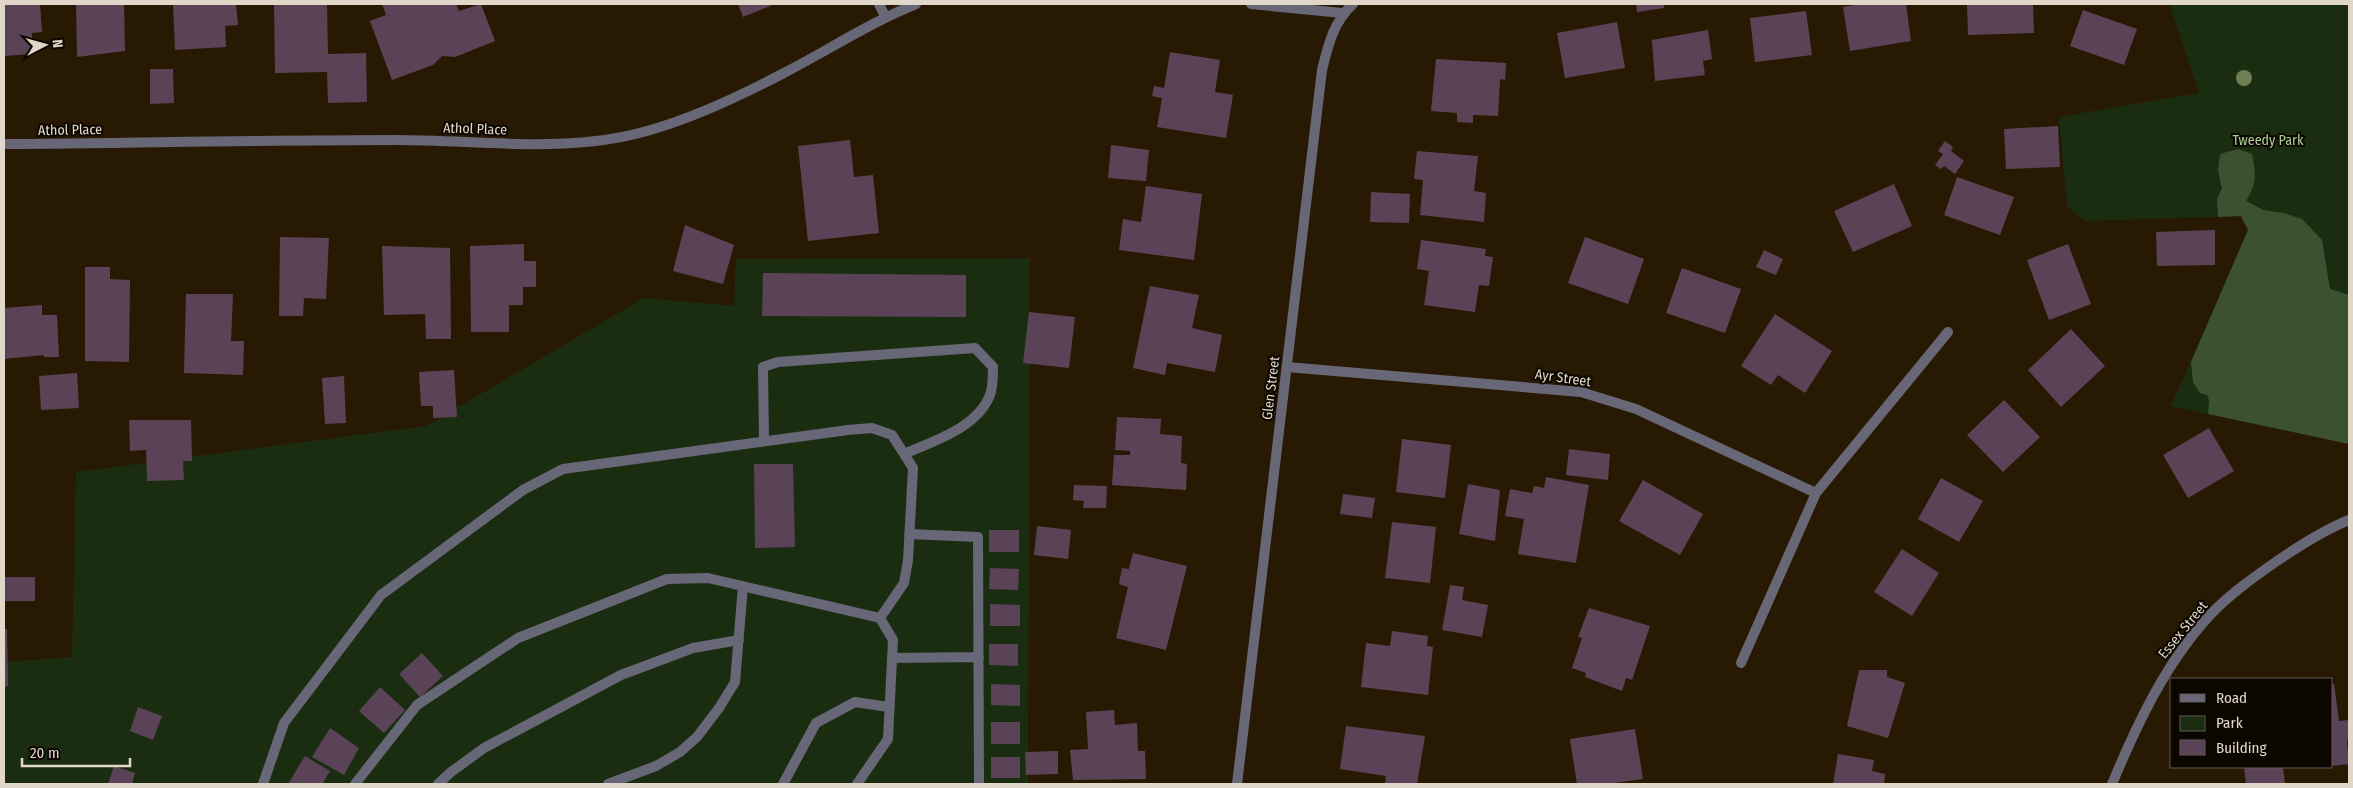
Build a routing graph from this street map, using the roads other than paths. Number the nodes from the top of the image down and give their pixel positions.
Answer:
1 (879, 4) edge
2 (916, 4) edge
3 (1251, 4) edge
4 (1353, 4) edge
5 (1342, 13) junction
6 (885, 16) junction
7 (4, 144) edge
8 (1948, 332) dead end
9 (1287, 367) junction
10 (764, 441) junction
11 (904, 454) junction
12 (1816, 493) junction
13 (2349, 520) edge
14 (909, 534) junction
15 (743, 586) junction
16 (880, 618) junction
17 (739, 640) junction
18 (979, 657) junction
19 (892, 658) junction
20 (1740, 663) dead end
21 (889, 707) junction
22 (263, 784) edge
23 (354, 784) edge
24 (438, 784) edge
25 (608, 784) edge
26 (783, 784) edge
27 (857, 784) edge
28 (980, 784) edge
29 (1237, 784) edge
30 (2112, 784) edge

1 - 6 street
2 - 6 street, Athol Place
3 - 5 street
4 - 5 street, Glen Street
5 - 9 street, Glen Street
6 - 7 street, Athol Place
8 - 12 street
9 - 12 street, Ayr Street
9 - 29 street, Glen Street
10 - 11 street
10 - 11 street
10 - 22 street
11 - 14 street
12 - 20 street
13 - 30 street, Essex Street
14 - 16 street
14 - 18 street
15 - 16 street
15 - 17 street
15 - 23 street
16 - 19 street
17 - 24 street
17 - 25 street
18 - 19 street
18 - 28 street
19 - 21 street
21 - 26 street
21 - 27 street

